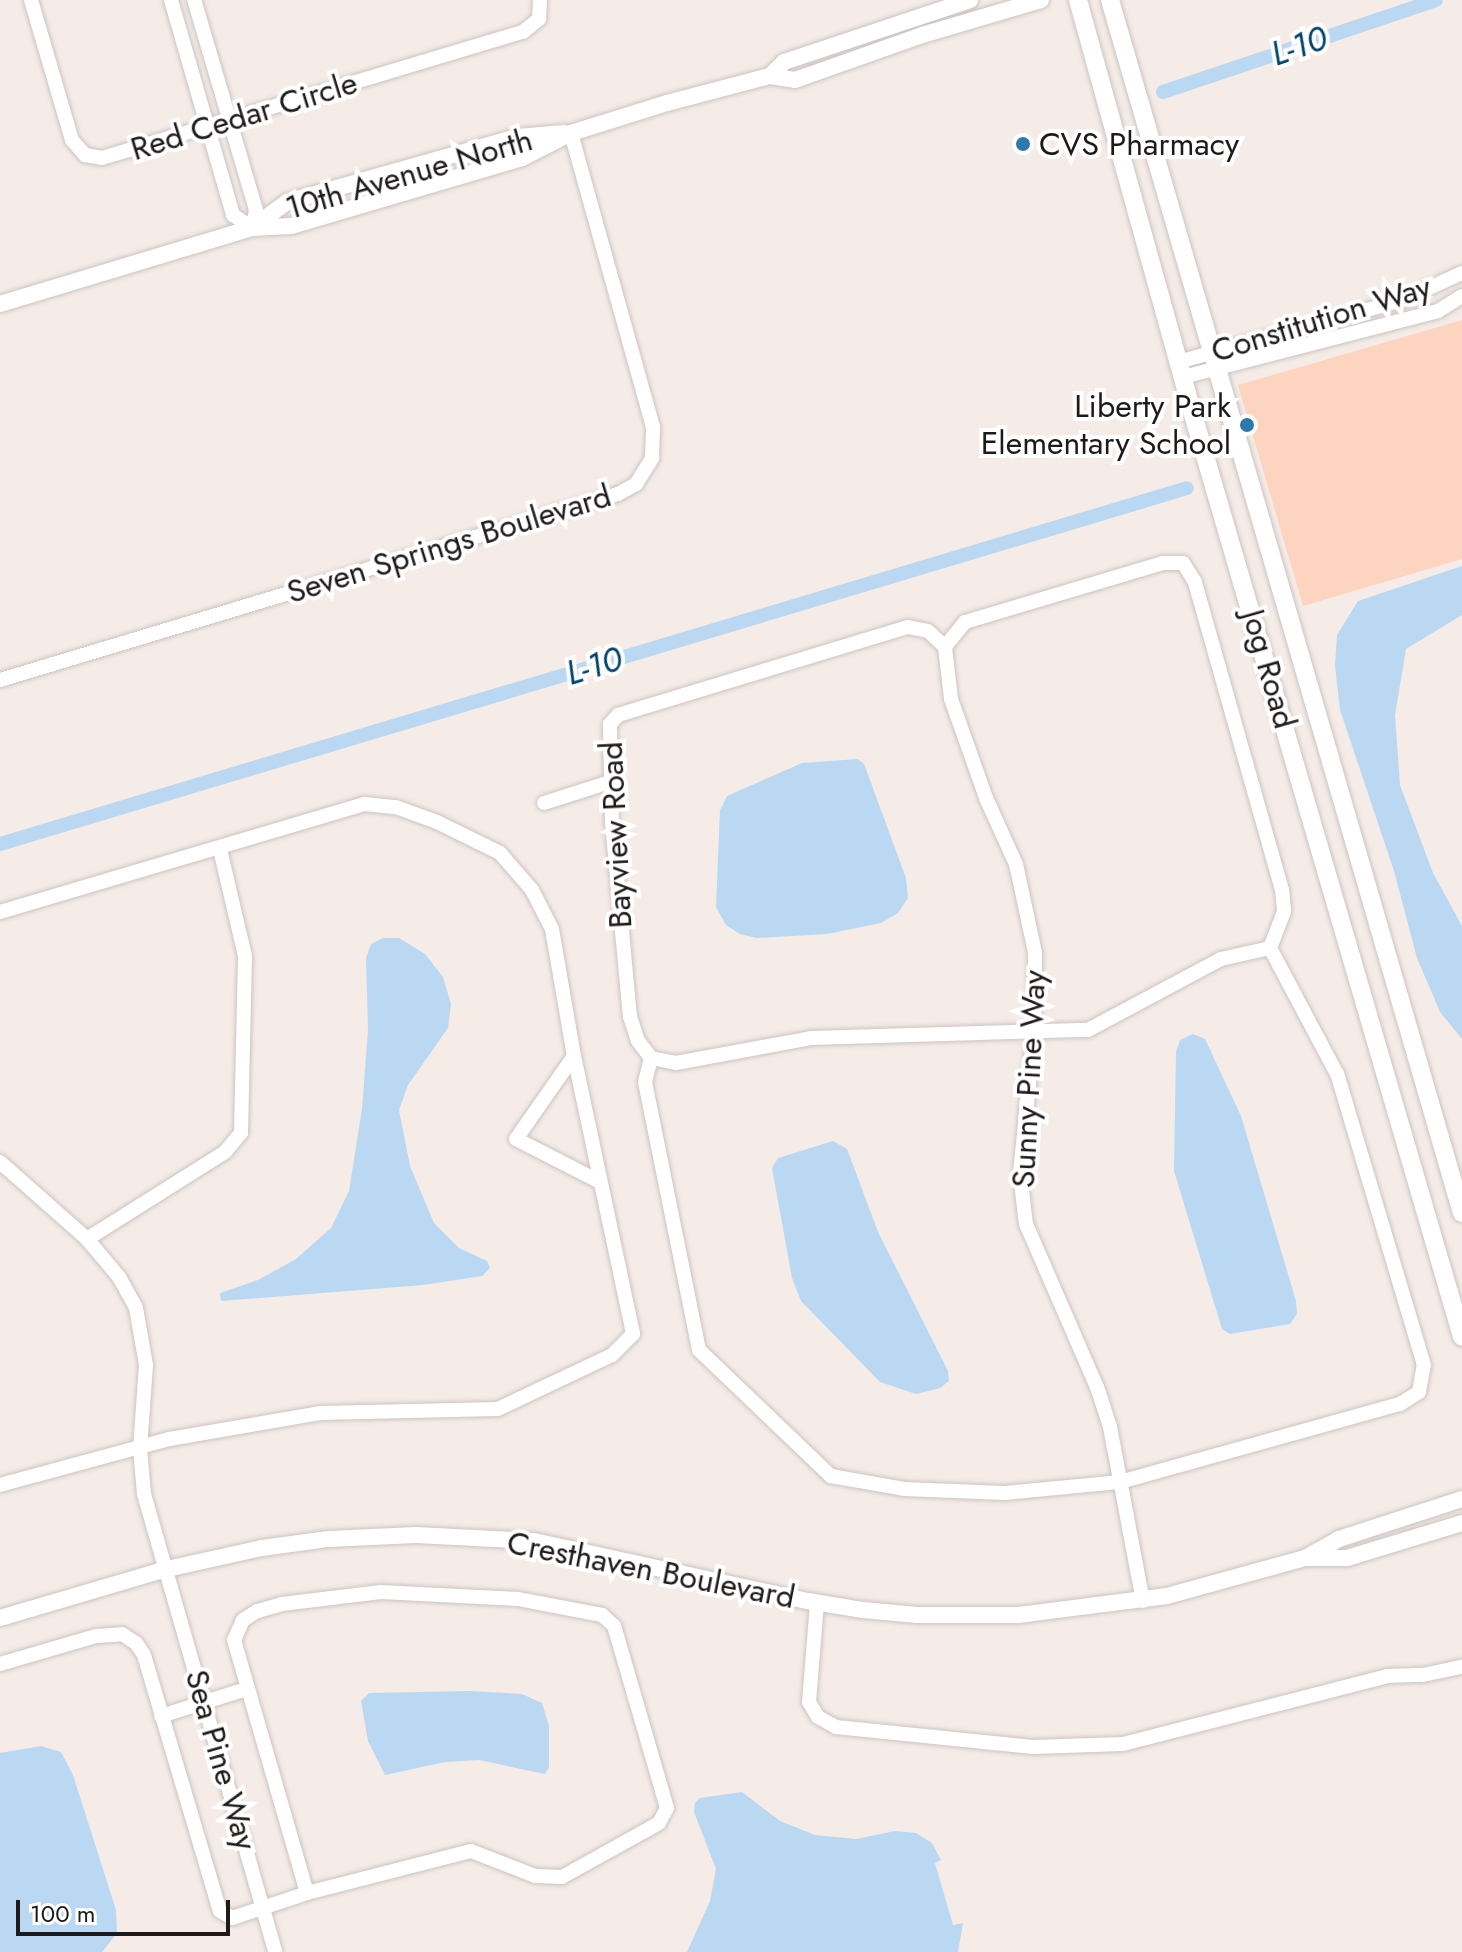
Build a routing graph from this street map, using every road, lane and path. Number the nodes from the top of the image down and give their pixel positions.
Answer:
1 (31, 0) edge
2 (171, 0) edge
3 (194, 0) edge
4 (540, 0) edge
5 (970, 0) edge
6 (1041, 0) edge
7 (1078, 0) edge
8 (1110, 0) edge
9 (770, 76) junction
10 (230, 121) junction
11 (208, 127) junction
12 (571, 133) junction
13 (252, 228) junction
14 (1462, 273) edge
15 (1462, 296) edge
16 (0, 304) edge
17 (1212, 361) junction
18 (1180, 370) junction
19 (945, 647) junction
20 (0, 680) edge
21 (1318, 727) junction
22 (1289, 736) junction
23 (610, 782) junction
24 (544, 803) dead end
25 (220, 849) junction
26 (0, 912) edge
27 (1270, 948) junction
28 (1034, 1033) junction
29 (574, 1056) junction
30 (651, 1058) junction
31 (0, 1162) edge
32 (600, 1182) junction
33 (1462, 1213) edge
34 (87, 1239) junction
35 (1462, 1337) edge
36 (140, 1449) junction
37 (1120, 1482) junction
38 (0, 1485) edge
39 (1462, 1499) edge
40 (1462, 1523) edge
41 (1305, 1558) junction
42 (167, 1569) junction
43 (1143, 1601) junction
44 (817, 1603) junction
45 (0, 1618) edge
46 (0, 1664) edge
47 (1462, 1667) edge
48 (246, 1689) junction
49 (204, 1701) junction
50 (161, 1716) junction
51 (307, 1893) junction
52 (263, 1909) junction
53 (275, 1952) edge

1 - 11 street, Red Cedar Circle
2 - 11 street
3 - 10 street
4 - 10 street, Red Cedar Circle
5 - 9 street, 10th Avenue North
6 - 9 street, 10th Avenue North
7 - 18 main road, Jog Road
8 - 17 main road, Jog Road
9 - 12 street, 10th Avenue North
10 - 11 street, Red Cedar Circle
10 - 13 street
11 - 13 street
12 - 13 street, 10th Avenue North
12 - 13 street, 10th Avenue North
12 - 20 street, Seven Springs Boulevard
13 - 16 street, 10th Avenue North
14 - 17 street, Constitution Way
15 - 17 street, Constitution Way
17 - 18 street, Constitution Way
17 - 21 main road, Jog Road
18 - 22 main road, Jog Road
19 - 23 street, Bayview Road
19 - 27 street
19 - 28 street, Sunny Pine Way
21 - 22 main road
21 - 33 main road, Jog Road
22 - 35 main road, Jog Road
23 - 24 street
23 - 30 street, Bayview Road
25 - 26 street
25 - 29 street
25 - 34 street
27 - 28 street
27 - 37 street
28 - 30 street
28 - 37 street, Sunny Pine Way
29 - 32 street
29 - 32 street
30 - 37 street
31 - 34 street, Sea Pine Way
32 - 36 street
34 - 36 street, Sea Pine Way
36 - 38 street
36 - 42 street, Sea Pine Way
37 - 43 street, Sunny Pine Way
39 - 41 street, Cresthaven Boulevard
40 - 41 street, Cresthaven Boulevard
41 - 43 street, Cresthaven Boulevard
42 - 44 street, Cresthaven Boulevard
42 - 45 street, Cresthaven Boulevard
42 - 49 street, Sea Pine Way
43 - 44 street, Cresthaven Boulevard
44 - 47 street
46 - 50 street
48 - 49 street
48 - 51 street
48 - 51 street
49 - 50 street
49 - 52 street, Sea Pine Way
50 - 52 street
51 - 52 street
52 - 53 street, Sea Pine Way

